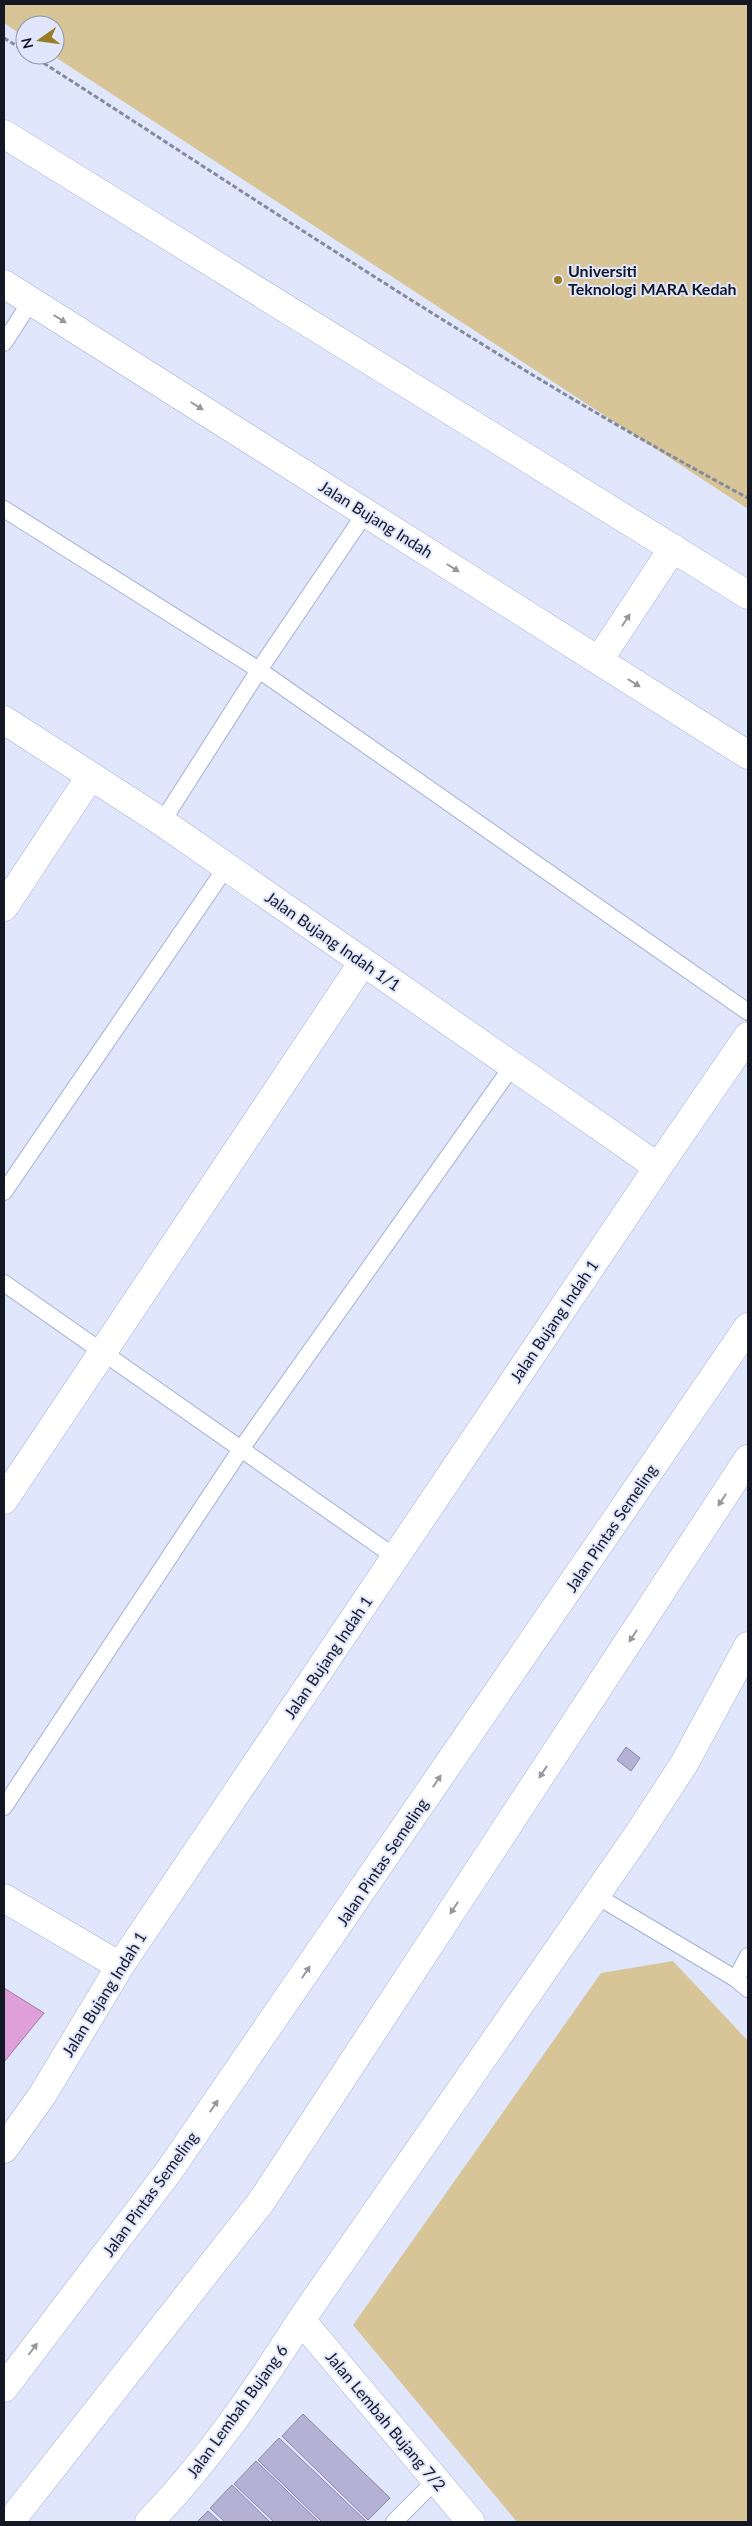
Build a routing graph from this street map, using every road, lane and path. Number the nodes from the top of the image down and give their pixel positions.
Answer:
1 (4, 38) edge
2 (15, 45) edge
3 (47, 65) edge
4 (4, 134) edge
5 (4, 284) edge
6 (30, 301) junction
7 (4, 343) edge
8 (748, 498) edge
9 (4, 509) edge
10 (366, 512) junction
11 (673, 548) junction
12 (748, 595) edge
13 (599, 660) junction
14 (259, 670) junction
15 (4, 720) edge
16 (748, 755) edge
17 (90, 777) junction
18 (162, 822) junction
19 (227, 866) junction
20 (4, 907) edge
21 (363, 962) junction
22 (748, 1012) edge
23 (748, 1036) edge
24 (513, 1064) junction
25 (658, 1167) junction
26 (4, 1192) edge
27 (4, 1283) edge
28 (748, 1327) edge
29 (103, 1352) junction
30 (241, 1449) junction
31 (748, 1459) edge
32 (4, 1500) edge
33 (395, 1557) junction
34 (748, 1646) edge
35 (4, 1806) edge
36 (595, 1895) junction
37 (4, 1898) edge
38 (748, 1956) edge
39 (120, 1966) junction
40 (742, 1984) edge
41 (4, 2149) edge
42 (302, 2320) junction
43 (4, 2388) edge
44 (436, 2480) junction
45 (10, 2522) edge
46 (149, 2522) edge
47 (394, 2522) edge
48 (472, 2522) edge

1 - 2 path
3 - 8 path
4 - 11 street
5 - 6 street, Jalan Bujang Indah
6 - 7 lane
6 -> 10 street, Jalan Bujang Indah
9 - 14 lane
10 -> 13 street, Jalan Bujang Indah
10 - 14 lane
11 - 12 street
13 -> 11 street
13 -> 16 street, Jalan Bujang Indah
14 - 18 lane
14 - 22 lane
15 - 17 street, Jalan Bujang Indah 1/1
17 - 18 street, Jalan Bujang Indah 1/1
17 - 20 street
18 - 19 street, Jalan Bujang Indah 1/1
19 - 21 street, Jalan Bujang Indah 1/1
19 - 26 lane
21 - 24 street, Jalan Bujang Indah 1/1
21 - 29 street
23 - 25 street
24 - 25 street, Jalan Bujang Indah 1/1
24 - 30 lane
25 - 33 street, Jalan Bujang Indah 1
27 - 29 lane
43 -> 28 street, Jalan Pintas Semeling
29 - 30 lane
29 - 32 street
30 - 33 lane
30 - 35 lane
31 -> 45 street
33 - 39 street, Jalan Bujang Indah 1
34 - 36 street, Jalan Lembah Bujang 6
36 - 40 lane
36 - 42 street, Jalan Lembah Bujang 6
37 - 39 street
38 - 40 lane
39 - 41 street, Jalan Bujang Indah 1
42 - 44 street, Jalan Lembah Bujang 7/2
42 - 46 street, Jalan Lembah Bujang 6
44 - 47 lane
44 - 48 street, Jalan Lembah Bujang 7/2

